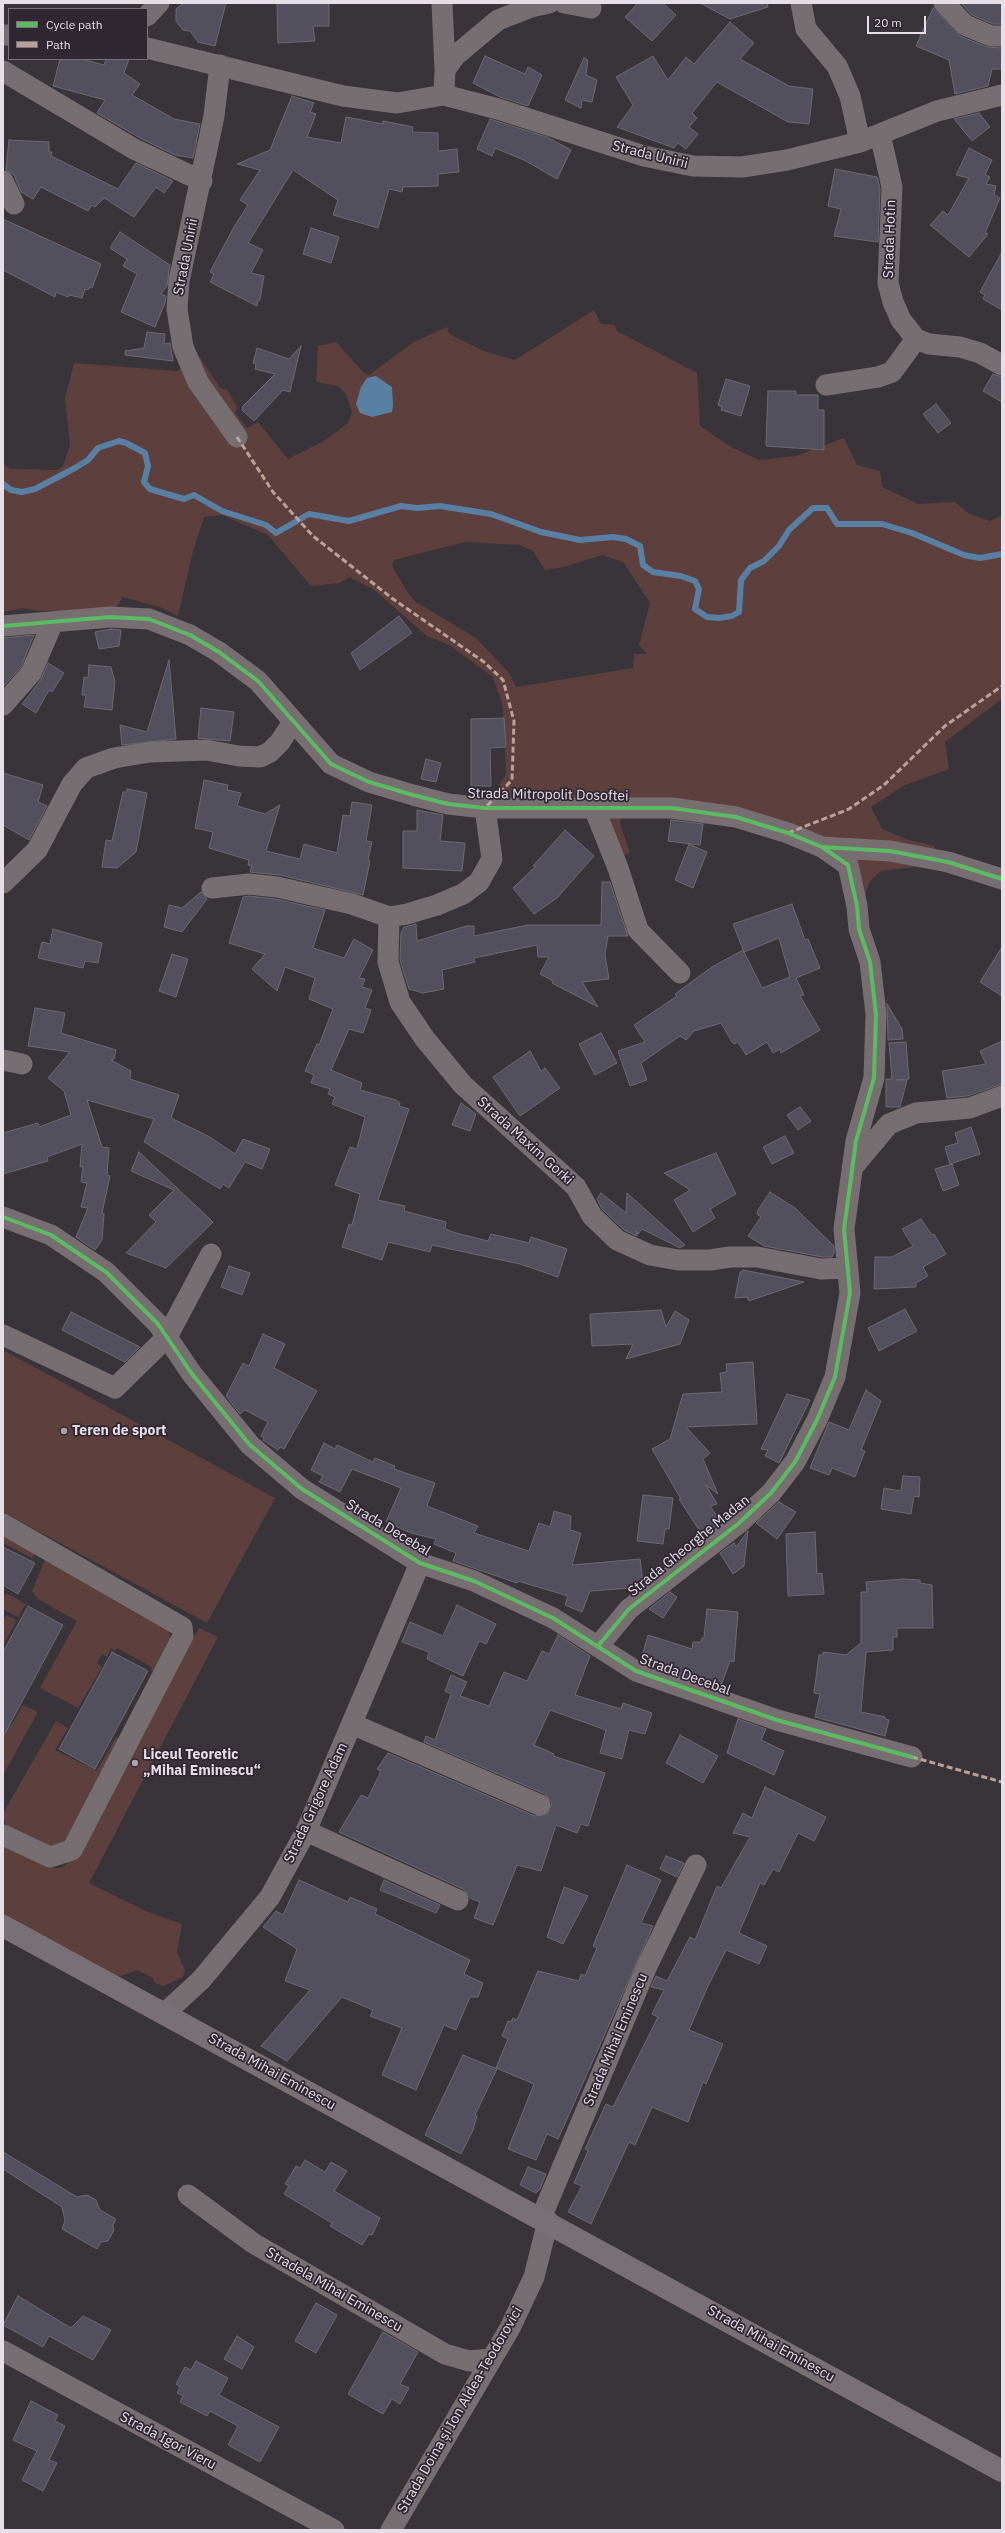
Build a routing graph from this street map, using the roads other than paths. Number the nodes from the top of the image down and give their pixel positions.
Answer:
1 (159, 3) edge
2 (442, 3) edge
3 (549, 3) edge
4 (564, 3) edge
5 (801, 3) edge
6 (944, 3) edge
7 (591, 8) dead end
8 (148, 15) edge
9 (1002, 36) edge
10 (148, 48) edge
11 (220, 64) junction
12 (445, 70) junction
13 (3, 72) edge
14 (444, 95) junction
15 (1002, 95) edge
16 (880, 134) junction
17 (860, 142) junction
18 (3, 181) edge
19 (202, 181) junction
20 (14, 204) dead end
21 (916, 339) junction
22 (1002, 365) edge
23 (826, 385) dead end
24 (237, 438) dead end
25 (54, 622) junction
26 (3, 626) edge
27 (3, 705) edge
28 (293, 722) junction
29 (485, 808) junction
30 (594, 808) junction
31 (822, 847) junction
32 (1002, 879) edge
33 (3, 883) edge
34 (212, 888) dead end
35 (389, 917) junction
36 (680, 973) dead end
37 (1002, 1096) edge
38 (853, 1167) junction
39 (3, 1217) edge
40 (211, 1254) dead end
41 (846, 1268) junction
42 (3, 1335) edge
43 (168, 1337) junction
44 (3, 1524) edge
45 (420, 1563) junction
46 (599, 1645) junction
47 (352, 1724) junction
48 (912, 1757) dead end
49 (540, 1806) dead end
50 (306, 1831) junction
51 (3, 1835) edge
52 (696, 1865) dead end
53 (458, 1900) dead end
54 (3, 1926) edge
55 (165, 2013) junction
56 (188, 2195) dead end
57 (544, 2220) junction
58 (3, 2351) edge
59 (491, 2359) junction
60 (1002, 2471) edge
61 (334, 2530) edge
62 (391, 2530) edge

1 - 8 street
2 - 12 street
3 - 12 street
4 - 7 street
5 - 17 street
6 - 9 street
10 - 11 street, Strada Unirii
11 - 14 street, Strada Unirii
11 - 19 street, Strada Unirii
12 - 14 street
13 - 19 street
14 - 17 street, Strada Unirii
15 - 16 street, Strada Unirii
16 - 17 street, Strada Unirii
16 - 21 street, Strada Hotin
18 - 20 street
19 - 24 street, Strada Unirii
21 - 22 street
21 - 23 street
25 - 26 street, Strada Mitropolit Dosoftei
25 - 27 street
25 - 28 street, Strada Mitropolit Dosoftei
28 - 29 street, Strada Mitropolit Dosoftei
28 - 33 street
29 - 30 street, Strada Mitropolit Dosoftei
29 - 35 street
30 - 31 street, Strada Mitropolit Dosoftei
30 - 36 street
31 - 32 street, Strada Mitropolit Dosoftei
31 - 38 street, Strada Gheorghe Madan
34 - 35 street
35 - 41 street, Strada Maxim Gorki
37 - 38 street
38 - 41 street, Strada Gheorghe Madan
39 - 43 street, Strada Decebal
40 - 43 street
41 - 46 street, Strada Gheorghe Madan
42 - 43 street
43 - 45 street, Strada Decebal
44 - 51 street
45 - 46 street, Strada Decebal
45 - 47 street, Strada Grigore Adam
46 - 48 street, Strada Decebal
47 - 49 street
47 - 50 street, Strada Grigore Adam
50 - 53 street
50 - 55 street, Strada Grigore Adam
52 - 57 street, Strada Mihai Eminescu
54 - 55 main road, Strada Mihai Eminescu
55 - 57 main road, Strada Mihai Eminescu
56 - 59 street, Stradela Mihai Eminescu
57 - 59 street, Strada Doina și Ion Aldea-Teodorovici
57 - 60 main road, Strada Mihai Eminescu
58 - 61 street, Strada Igor Vieru
59 - 62 street, Strada Doina și Ion Aldea-Teodorovici

